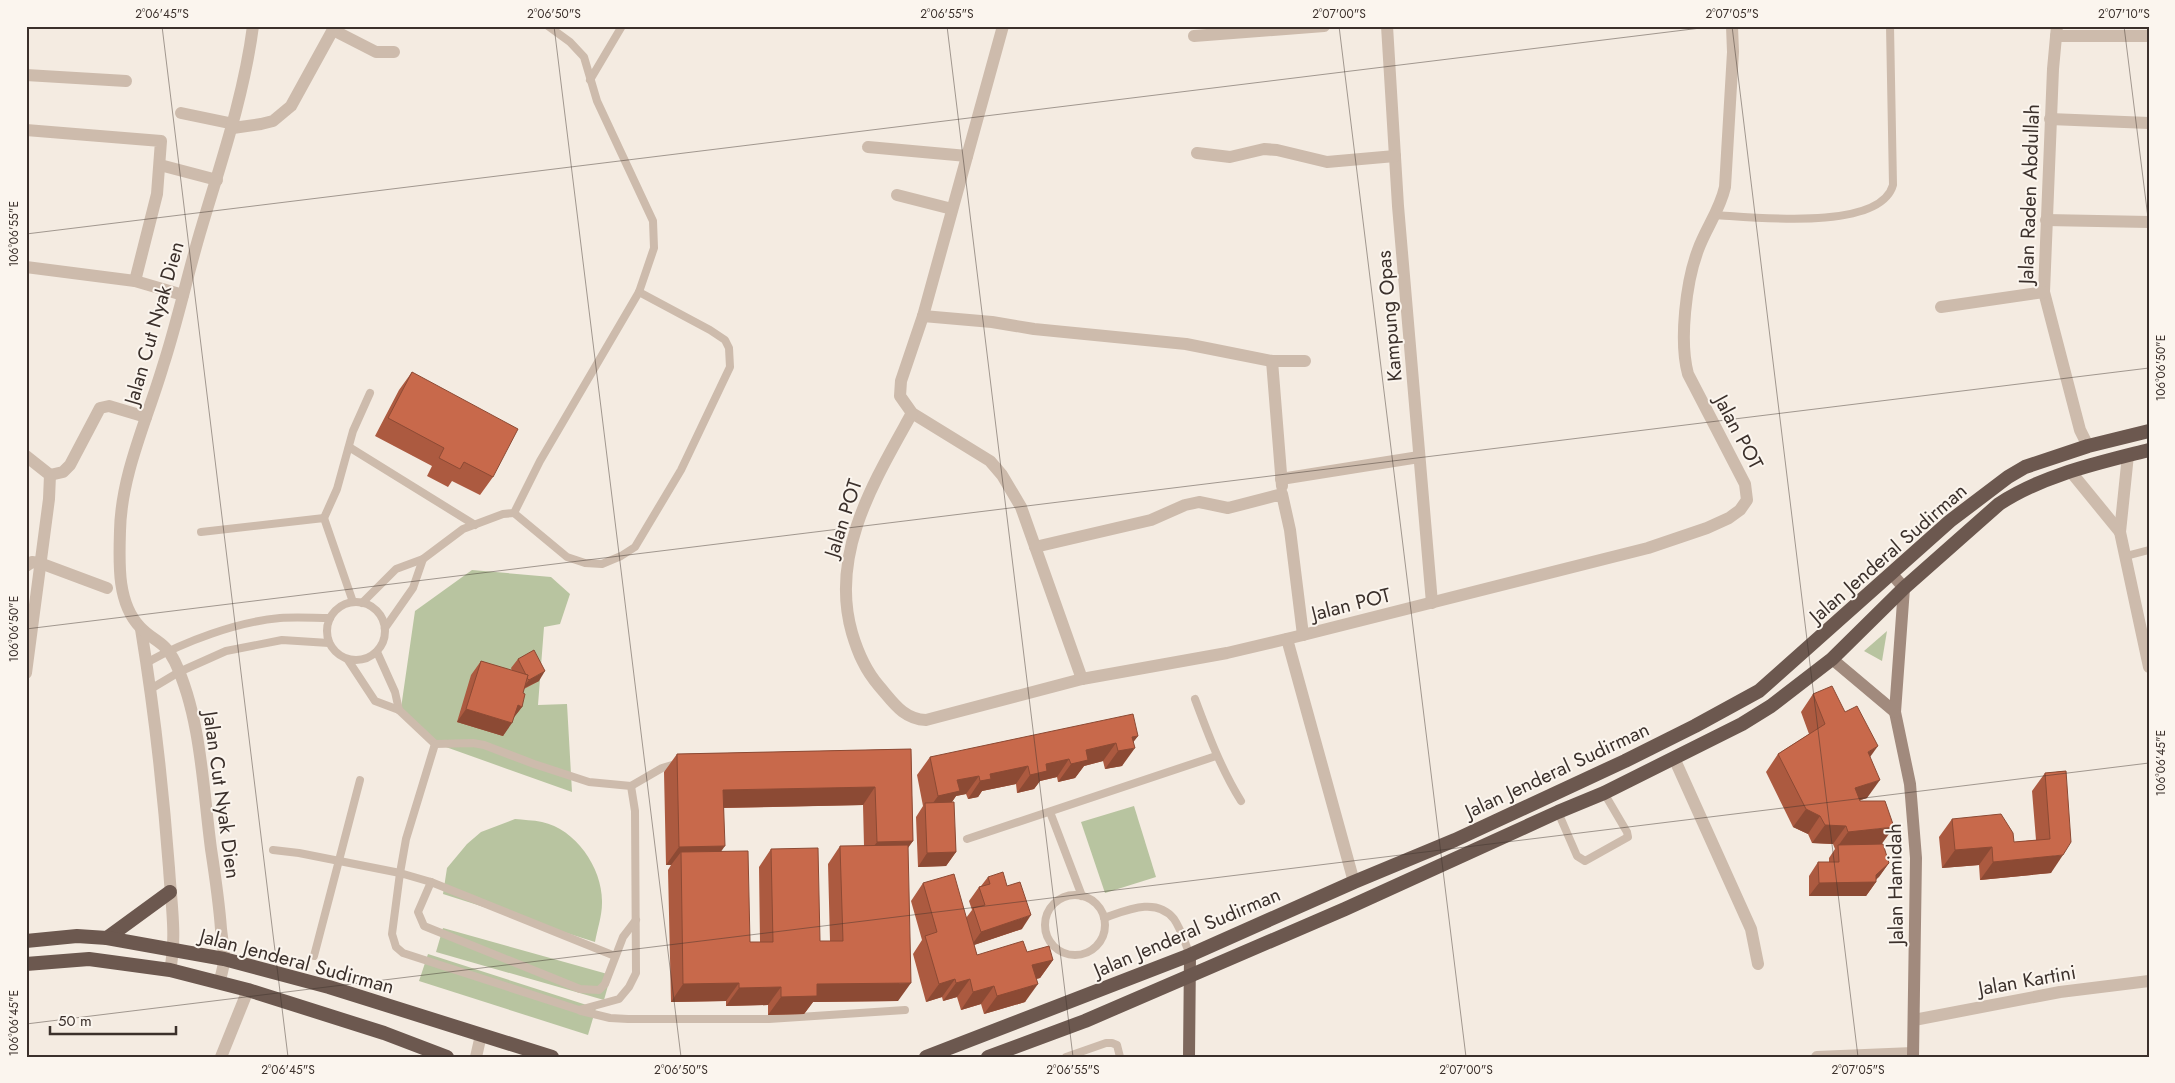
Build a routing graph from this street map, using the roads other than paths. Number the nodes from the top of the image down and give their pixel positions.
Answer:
1 (253, 26) edge
2 (548, 26) edge
3 (622, 26) edge
4 (1003, 26) edge
5 (1324, 26) edge
6 (1386, 26) edge
7 (1732, 26) edge
8 (1890, 26) edge
9 (334, 28) edge
10 (2057, 31) edge
11 (1194, 36) dead end
12 (2149, 36) edge
13 (394, 52) dead end
14 (26, 75) edge
15 (590, 80) junction
16 (126, 81) dead end
17 (181, 113) dead end
18 (2050, 119) junction
19 (2149, 123) edge
20 (233, 126) junction
21 (26, 130) edge
22 (868, 147) dead end
23 (1197, 153) dead end
24 (967, 156) junction
25 (1395, 156) junction
26 (160, 165) junction
27 (217, 180) junction
28 (897, 195) dead end
29 (952, 208) junction
30 (1715, 215) junction
31 (2046, 220) junction
32 (2149, 222) edge
33 (26, 267) edge
34 (136, 281) junction
35 (639, 292) junction
36 (2044, 292) junction
37 (183, 295) junction
38 (1941, 307) dead end
39 (923, 316) junction
40 (1272, 361) junction
41 (1305, 361) dead end
42 (370, 393) dead end
43 (912, 413) junction
44 (146, 417) junction
45 (2149, 431) edge
46 (2088, 446) junction
47 (348, 447) junction
48 (2149, 450) edge
49 (2128, 455) junction
50 (26, 456) edge
51 (1419, 458) junction
52 (2071, 472) junction
53 (50, 475) junction
54 (1281, 479) junction
55 (1282, 494) junction
56 (514, 513) junction
57 (324, 518) junction
58 (475, 525) junction
59 (201, 532) dead end
60 (2120, 532) junction
61 (1035, 547) junction
62 (2149, 550) edge
63 (2126, 556) junction
64 (423, 559) junction
65 (40, 563) junction
66 (26, 566) edge
67 (1892, 574) junction
68 (106, 588) dead end
69 (1904, 588) junction
70 (353, 602) junction
71 (362, 602) junction
72 (1432, 603) junction
73 (330, 618) junction
74 (141, 628) junction
75 (385, 628) junction
76 (1302, 636) junction
77 (1287, 639) junction
78 (329, 643) junction
79 (169, 650) junction
80 (377, 652) junction
81 (1832, 659) junction
82 (348, 660) junction
83 (146, 662) junction
84 (2149, 667) edge
85 (179, 672) junction
86 (26, 673) edge
87 (1082, 679) junction
88 (149, 690) junction
89 (1195, 699) dead end
90 (399, 710) junction
91 (1895, 712) junction
92 (1677, 735) junction
93 (435, 744) junction
94 (1680, 755) junction
95 (1216, 756) junction
96 (691, 759) edge
97 (360, 780) dead end
98 (631, 786) junction
99 (1554, 793) junction
100 (1604, 793) junction
101 (1241, 801) dead end
102 (1050, 812) junction
103 (1558, 812) junction
104 (967, 839) dead end
105 (273, 850) dead end
106 (338, 862) junction
107 (400, 873) junction
108 (431, 882) junction
109 (1354, 882) junction
110 (170, 892) junction
111 (1082, 896) junction
112 (1104, 918) junction
113 (636, 920) junction
114 (107, 938) junction
115 (27, 940) edge
116 (174, 950) junction
117 (1190, 955) junction
118 (314, 956) dead end
119 (615, 956) junction
120 (224, 960) junction
121 (26, 964) edge
122 (1758, 964) dead end
123 (170, 970) junction
124 (1190, 976) junction
125 (2149, 981) edge
126 (219, 983) junction
127 (248, 990) junction
128 (579, 1010) junction
129 (905, 1010) dead end
130 (1914, 1020) junction
131 (482, 1035) junction
132 (423, 1052) edge
133 (1913, 1055) edge
134 (221, 1057) edge
135 (447, 1057) edge
136 (476, 1057) edge
137 (552, 1057) edge
138 (926, 1057) edge
139 (988, 1057) edge
140 (1066, 1057) edge
141 (1120, 1057) edge
142 (1189, 1057) edge
143 (1817, 1057) edge

1 - 20 street, Jalan Cut Nyak Dien
2 - 15 lane
3 - 15 lane
4 - 24 street
5 - 11 street
6 - 25 street, Kampung Opas
7 - 30 street, Jalan POT
8 - 30 lane
9 - 13 street
9 - 20 street
10 - 12 street
10 - 18 street, Jalan Raden Abdullah
14 - 16 street
15 - 35 lane
17 - 20 street
18 - 19 street
18 - 31 street, Jalan Raden Abdullah
20 - 27 street, Jalan Cut Nyak Dien
21 - 26 street
22 - 24 street
23 - 25 street
24 - 29 street
25 - 51 street, Kampung Opas
26 - 27 street
26 - 34 street
27 - 37 street, Jalan Cut Nyak Dien
28 - 29 street
29 - 39 street
30 - 72 street, Jalan POT
31 - 32 street
31 - 36 street, Jalan Raden Abdullah
33 - 34 street
34 - 37 street
35 - 56 lane
35 - 56 lane
36 - 38 street
36 - 46 street, Jalan Raden Abdullah
37 - 44 street, Jalan Cut Nyak Dien
39 - 40 street
39 - 43 street
40 - 41 street
40 - 54 street
42 - 47 lane
43 - 61 street
43 - 87 street, Jalan POT
44 - 53 street
44 - 74 street, Jalan Cut Nyak Dien
45 - 46 highway, Jalan Jenderal Sudirman
46 - 67 highway, Jalan Jenderal Sudirman
47 - 57 lane
47 - 58 lane
48 - 49 highway, Jalan Jenderal Sudirman
49 - 52 highway, Jalan Jenderal Sudirman
49 - 60 street
50 - 53 street
51 - 54 street
51 - 72 street, Kampung Opas
52 - 60 street
52 - 69 highway, Jalan Jenderal Sudirman
53 - 65 street
54 - 55 street
55 - 61 street
55 - 76 street
56 - 58 lane
57 - 59 lane
57 - 70 lane
58 - 64 lane
60 - 63 street
61 - 87 street
62 - 63 lane
63 - 84 street
64 - 71 lane
64 - 75 lane
65 - 66 street
65 - 68 street
65 - 86 street
67 - 69 main road
67 - 92 highway, Jalan Jenderal Sudirman
69 - 81 highway, Jalan Jenderal Sudirman
69 - 91 main road, Jalan Hamidah
70 - 71 lane
70 - 73 lane
71 - 75 lane
72 - 76 street, Jalan POT
73 - 78 lane
73 - 79 lane
74 - 79 street, Jalan Cut Nyak Dien
74 - 83 street, Jalan Cut Nyak Dien
75 - 80 lane
76 - 77 street, Jalan POT
77 - 87 street, Jalan POT
77 - 109 street
78 - 82 lane
78 - 85 lane
79 - 83 lane
79 - 85 street, Jalan Cut Nyak Dien
80 - 82 lane
80 - 90 lane
81 - 91 main road
81 - 94 highway, Jalan Jenderal Sudirman
82 - 90 lane
83 - 88 street, Jalan Cut Nyak Dien
85 - 88 lane
85 - 120 street, Jalan Cut Nyak Dien
88 - 110 street, Jalan Cut Nyak Dien
89 - 95 lane
90 - 93 lane
91 - 130 main road, Jalan Hamidah
92 - 94 highway
92 - 99 highway, Jalan Jenderal Sudirman
93 - 98 lane
93 - 107 lane
94 - 100 highway, Jalan Jenderal Sudirman
94 - 122 street
95 - 101 lane
95 - 102 lane
96 - 98 lane
97 - 106 lane
98 - 113 lane
99 - 103 highway
99 - 109 highway, Jalan Jenderal Sudirman
100 - 103 highway, Jalan Jenderal Sudirman
100 - 103 lane
102 - 104 lane
102 - 111 lane
103 - 124 highway, Jalan Jenderal Sudirman
105 - 106 lane
106 - 107 lane
106 - 118 lane
107 - 108 lane
107 - 128 lane
108 - 119 lane
108 - 119 lane
109 - 117 highway, Jalan Jenderal Sudirman
110 - 114 highway
110 - 116 street, Jalan Cut Nyak Dien
111 - 112 lane
111 - 112 lane
112 - 117 lane
113 - 119 lane
113 - 128 lane
114 - 115 highway, Jalan Jenderal Sudirman
114 - 116 highway, Jalan Jenderal Sudirman
116 - 120 highway, Jalan Jenderal Sudirman
116 - 123 street, Jalan Cut Nyak Dien
117 - 124 main road
117 - 138 highway, Jalan Jenderal Sudirman
120 - 126 street, Jalan Cut Nyak Dien
120 - 131 highway, Jalan Jenderal Sudirman
121 - 123 highway, Jalan Jenderal Sudirman
123 - 126 highway, Jalan Jenderal Sudirman
124 - 139 highway, Jalan Jenderal Sudirman
124 - 142 main road
125 - 130 street, Jalan Kartini
126 - 127 highway, Jalan Jenderal Sudirman
127 - 132 highway, Jalan Jenderal Sudirman
127 - 134 street
128 - 129 lane
130 - 133 main road, Jalan Hamidah
131 - 136 street
131 - 137 highway, Jalan Jenderal Sudirman
132 - 135 highway, Jalan Jenderal Sudirman
133 - 143 street
140 - 141 lane

